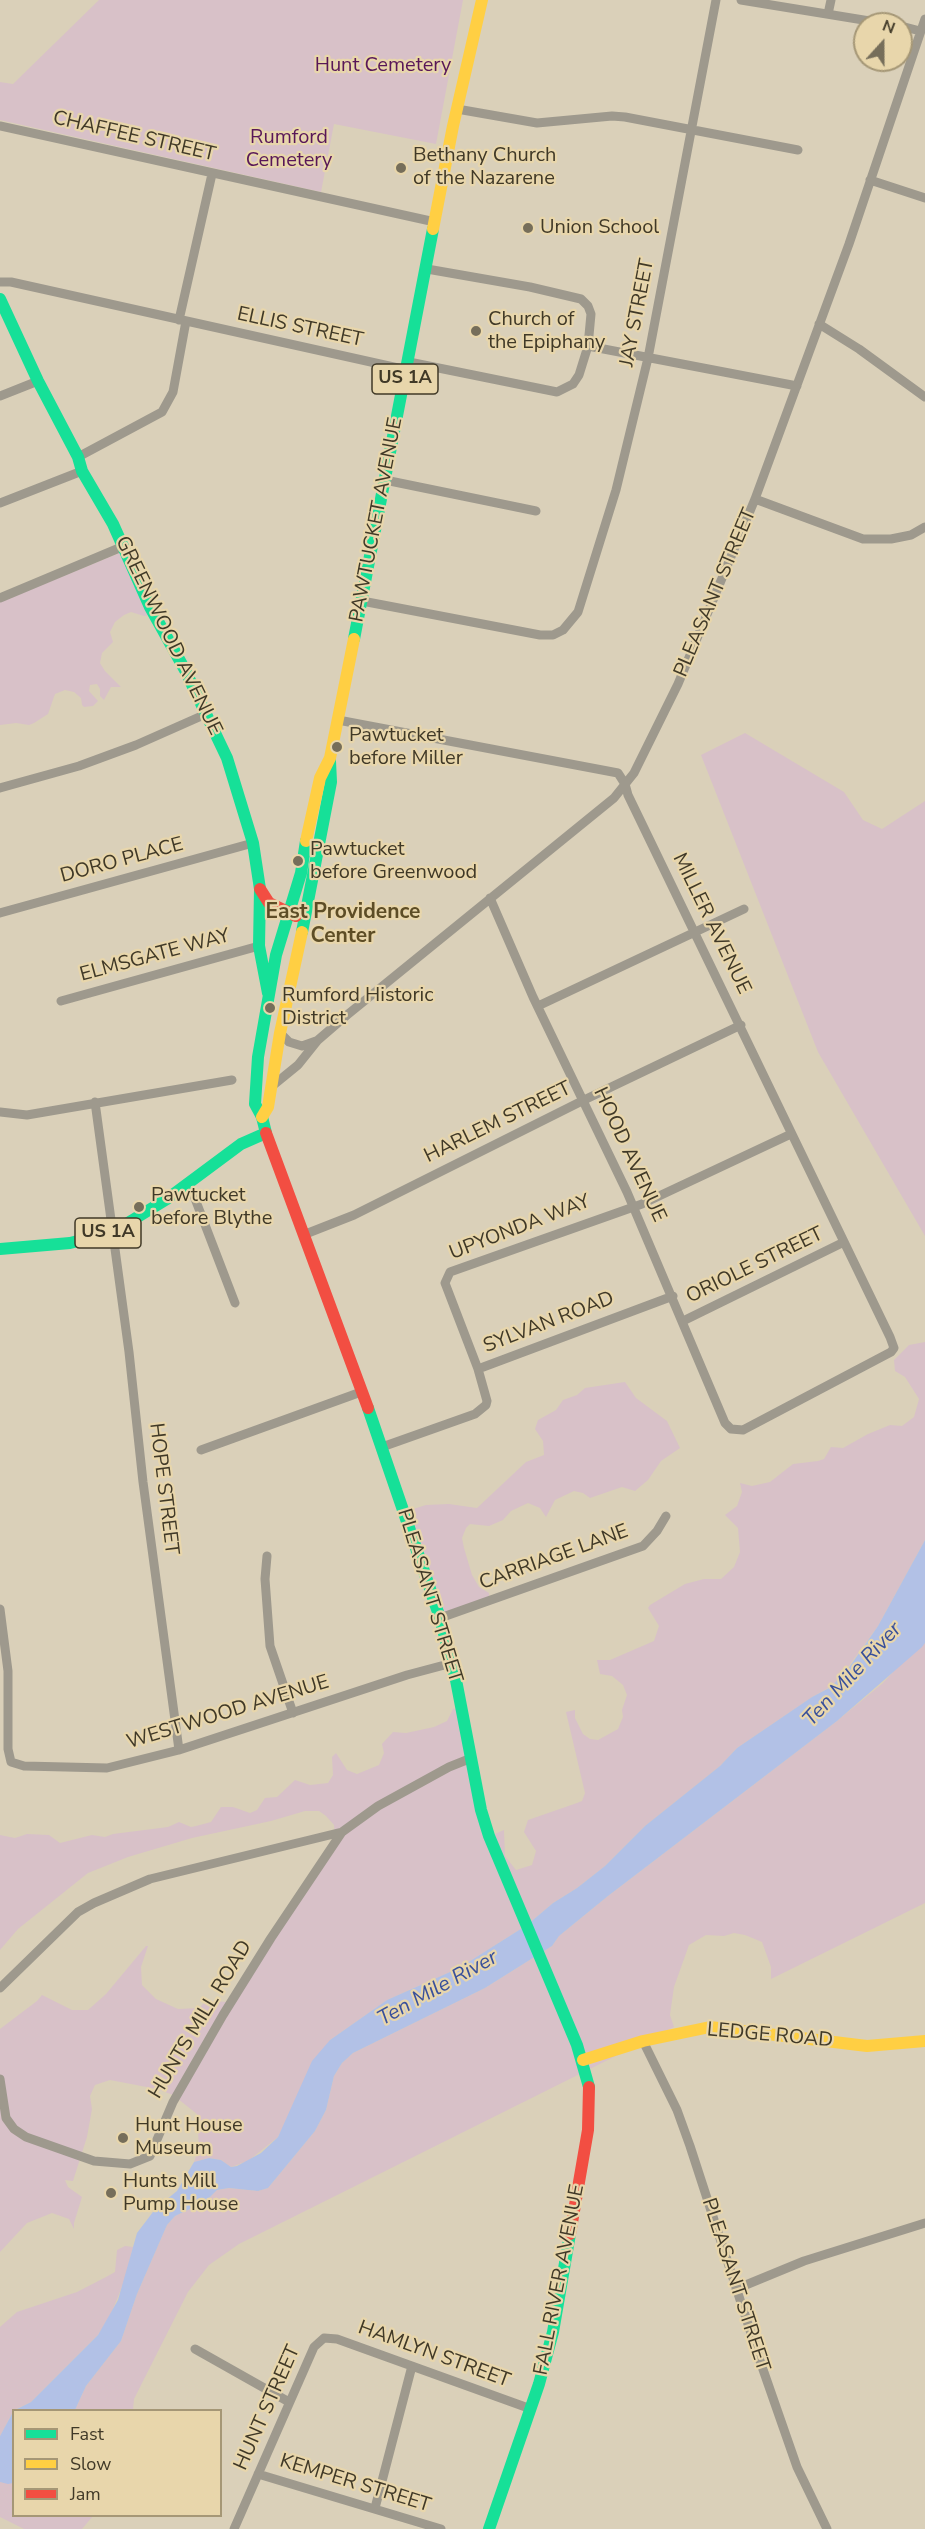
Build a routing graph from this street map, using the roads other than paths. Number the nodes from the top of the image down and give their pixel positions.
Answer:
1 (482, 0) edge
2 (716, 0) edge
3 (741, 0) edge
4 (831, 0) edge
5 (828, 14) junction
6 (853, 18) edge
7 (925, 19) edge
8 (913, 29) edge
9 (920, 31) junction
10 (457, 109) junction
11 (0, 126) edge
12 (692, 129) junction
13 (798, 150) dead end
14 (212, 174) junction
15 (870, 180) junction
16 (925, 198) edge
17 (435, 222) junction
18 (427, 269) junction
19 (0, 282) edge
20 (0, 299) edge
21 (182, 321) junction
22 (819, 324) junction
23 (588, 346) junction
24 (648, 358) junction
25 (408, 366) junction
26 (38, 381) junction
27 (797, 386) junction
28 (0, 396) edge
29 (925, 397) edge
30 (78, 457) junction
31 (82, 471) junction
32 (385, 480) junction
33 (755, 499) junction
34 (0, 503) edge
35 (536, 511) dead end
36 (925, 527) edge
37 (124, 546) junction
38 (0, 598) edge
39 (362, 601) junction
40 (206, 714) junction
41 (338, 720) junction
42 (330, 758) junction
43 (625, 784) junction
44 (0, 788) edge
45 (253, 843) junction
46 (260, 889) junction
47 (490, 898) junction
48 (744, 909) dead end
49 (0, 913) edge
50 (290, 914) junction
51 (304, 918) junction
52 (694, 931) junction
53 (259, 946) junction
54 (268, 993) junction
55 (61, 1001) dead end
56 (538, 1006) junction
57 (741, 1026) junction
58 (280, 1033) junction
59 (318, 1040) junction
60 (232, 1080) dead end
61 (270, 1088) junction
62 (584, 1100) junction
63 (95, 1102) junction
64 (0, 1112) edge
65 (262, 1117) junction
66 (266, 1133) junction
67 (791, 1134) junction
68 (189, 1183) junction
69 (633, 1205) junction
70 (113, 1232) junction
71 (303, 1235) junction
72 (844, 1242) junction
73 (0, 1249) edge
74 (673, 1296) junction
75 (235, 1303) dead end
76 (683, 1321) junction
77 (478, 1370) junction
78 (361, 1392) junction
79 (730, 1429) joint
80 (382, 1447) junction
81 (201, 1450) dead end
82 (666, 1515) dead end
83 (267, 1556) dead end
84 (0, 1609) edge
85 (440, 1618) junction
86 (452, 1663) junction
87 (292, 1713) junction
88 (179, 1750) junction
89 (469, 1759) junction
90 (342, 1832) junction
91 (0, 1988) edge
92 (925, 2041) edge
93 (642, 2042) junction
94 (583, 2060) junction
95 (0, 2079) edge
96 (925, 2223) edge
97 (736, 2289) junction
98 (324, 2338) joint
99 (195, 2349) dead end
100 (412, 2366) junction
101 (289, 2403) junction
102 (531, 2409) junction
103 (258, 2474) junction
104 (375, 2508) junction
105 (234, 2529) edge
106 (441, 2529) edge
107 (489, 2529) edge
108 (827, 2529) edge

1 - 10 main road, PAWTUCKET AVENUE / US 1A
2 - 12 street, JAY STREET
3 - 5 street
4 - 5 street
5 - 6 street
7 - 9 street, PLEASANT STREET
8 - 9 street
9 - 15 street, PLEASANT STREET
10 - 12 street
10 - 17 main road, PAWTUCKET AVENUE / US 1A
11 - 14 street, CHAFFEE STREET
12 - 13 street
12 - 24 street, JAY STREET
14 - 17 street, CHAFFEE STREET
14 - 21 street
15 - 16 street
15 - 22 street, PLEASANT STREET
17 - 18 main road, PAWTUCKET AVENUE / US 1A
18 - 23 street, ELLIS STREET
18 - 25 main road, PAWTUCKET AVENUE / US 1A
19 - 21 street, ELLIS STREET
20 - 26 main road, GREENWOOD AVENUE
21 - 25 street, ELLIS STREET
21 - 30 street
22 - 27 street, PLEASANT STREET
22 - 29 street
23 - 24 street
23 - 25 street, ELLIS STREET
24 - 27 street
24 - 39 street, JAY STREET
25 - 32 main road, PAWTUCKET AVENUE / US 1A
26 - 28 street
26 - 30 main road, GREENWOOD AVENUE
27 - 33 street, PLEASANT STREET
30 - 31 main road, GREENWOOD AVENUE
31 - 34 street
31 - 37 main road, GREENWOOD AVENUE
32 - 35 street
32 - 39 main road, PAWTUCKET AVENUE / US 1A
33 - 36 street
33 - 43 street, PLEASANT STREET
37 - 38 street
37 - 40 main road, GREENWOOD AVENUE
39 - 41 main road, PAWTUCKET AVENUE / US 1A
40 - 44 street
40 - 45 main road, GREENWOOD AVENUE
41 - 42 main road, PAWTUCKET AVENUE / US 1A
41 - 43 street
42 - 50 main road, PAWTUCKET AVENUE / US 1A
42 - 51 main road, PAWTUCKET AVENUE / US 1A
43 - 47 street, PLEASANT STREET
43 - 52 street, MILLER AVENUE
45 - 46 main road, GREENWOOD AVENUE
45 - 49 street, DORO PLACE
46 - 50 main road
46 - 53 main road, GREENWOOD AVENUE
47 - 56 street, HOOD AVENUE
47 - 59 street, PLEASANT STREET
48 - 52 street
50 - 51 main road
50 - 54 main road, PAWTUCKET AVENUE / US 1A
51 - 58 main road, PAWTUCKET AVENUE / US 1A
52 - 56 street
52 - 57 street, MILLER AVENUE
53 - 54 main road, GREENWOOD AVENUE
53 - 55 street, ELMSGATE WAY
54 - 65 main road, PAWTUCKET AVENUE / US 1A
56 - 62 street, HOOD AVENUE
57 - 62 street, HARLEM STREET
57 - 67 street, MILLER AVENUE
58 - 59 street
58 - 61 main road, PAWTUCKET AVENUE / US 1A
59 - 61 street, PLEASANT STREET
60 - 63 street
61 - 65 main road, PAWTUCKET AVENUE / US 1A
62 - 69 street, HOOD AVENUE
62 - 71 street, HARLEM STREET
63 - 64 street
63 - 70 street, HOPE STREET
65 - 66 main road, PAWTUCKET AVENUE / US 1A
66 - 68 main road, US 1A
66 - 71 main road, PLEASANT STREET
67 - 69 street, UPYONDA WAY
67 - 72 street, MILLER AVENUE
68 - 70 main road, US 1A
68 - 75 street
69 - 74 street, HOOD AVENUE
69 - 77 street, UPYONDA WAY
70 - 73 main road, US 1A
70 - 88 street, HOPE STREET
71 - 78 main road, PLEASANT STREET
72 - 76 street, ORIOLE STREET
72 - 79 street, MILLER AVENUE
74 - 76 street, HOOD AVENUE
74 - 77 street, SYLVAN ROAD
76 - 79 street, HOOD AVENUE
77 - 80 street, SYLVAN ROAD
78 - 80 main road, PLEASANT STREET
78 - 81 street
80 - 85 main road, PLEASANT STREET
82 - 85 street, CARRIAGE LANE
83 - 87 street
84 - 88 street, WESTWOOD AVENUE
85 - 86 main road, PLEASANT STREET
86 - 87 street, WESTWOOD AVENUE
86 - 89 main road, PLEASANT STREET
87 - 88 street, WESTWOOD AVENUE
89 - 90 street, HUNTS MILL ROAD
89 - 94 main road, PLEASANT STREET
90 - 91 street, HUNTS MILL ROAD
90 - 95 street, HUNTS MILL ROAD
92 - 93 main road, LEDGE ROAD
93 - 94 main road, LEDGE ROAD
93 - 97 street, PLEASANT STREET
94 - 102 main road, FALL RIVER AVENUE
96 - 97 street
97 - 108 street, PLEASANT STREET
98 - 100 street, HAMLYN STREET
98 - 101 street, HUNT STREET
99 - 101 street
100 - 102 street, HAMLYN STREET
100 - 104 street
101 - 103 street, HUNT STREET
102 - 107 main road, FALL RIVER AVENUE
103 - 104 street, KEMPER STREET
103 - 105 street, HUNT STREET
104 - 106 street, KEMPER STREET

